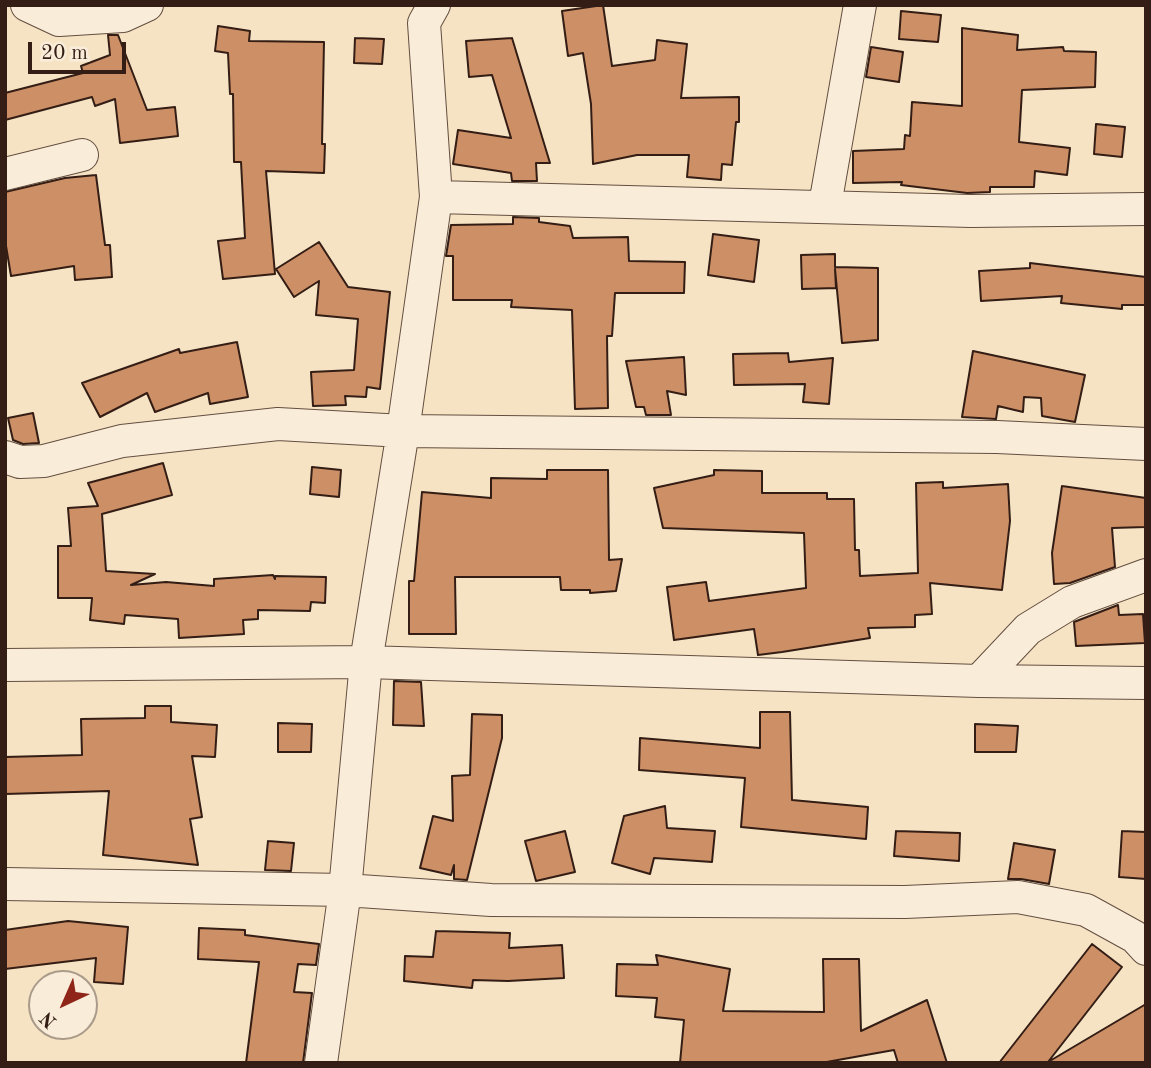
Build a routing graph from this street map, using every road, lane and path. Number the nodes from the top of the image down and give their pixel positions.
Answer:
1 (27, 5) edge
2 (147, 5) edge
3 (434, 5) edge
4 (860, 5) edge
5 (82, 155) dead end
6 (5, 174) edge
7 (436, 197) junction
8 (825, 205) junction
9 (1146, 209) edge
10 (403, 431) junction
11 (1146, 444) edge
12 (5, 457) edge
13 (1146, 575) edge
14 (366, 662) junction
15 (5, 665) edge
16 (979, 681) junction
17 (1146, 683) edge
18 (5, 884) edge
19 (345, 890) junction
20 (1146, 948) edge
21 (321, 1063) edge

1 - 2 street
3 - 7 street
4 - 8 street
5 - 6 street
7 - 8 street
7 - 10 street
8 - 9 street
10 - 11 street
10 - 12 street
10 - 14 street
13 - 16 street
14 - 15 street
14 - 16 street
14 - 19 street
16 - 17 street
18 - 19 street
19 - 20 street
19 - 21 street

